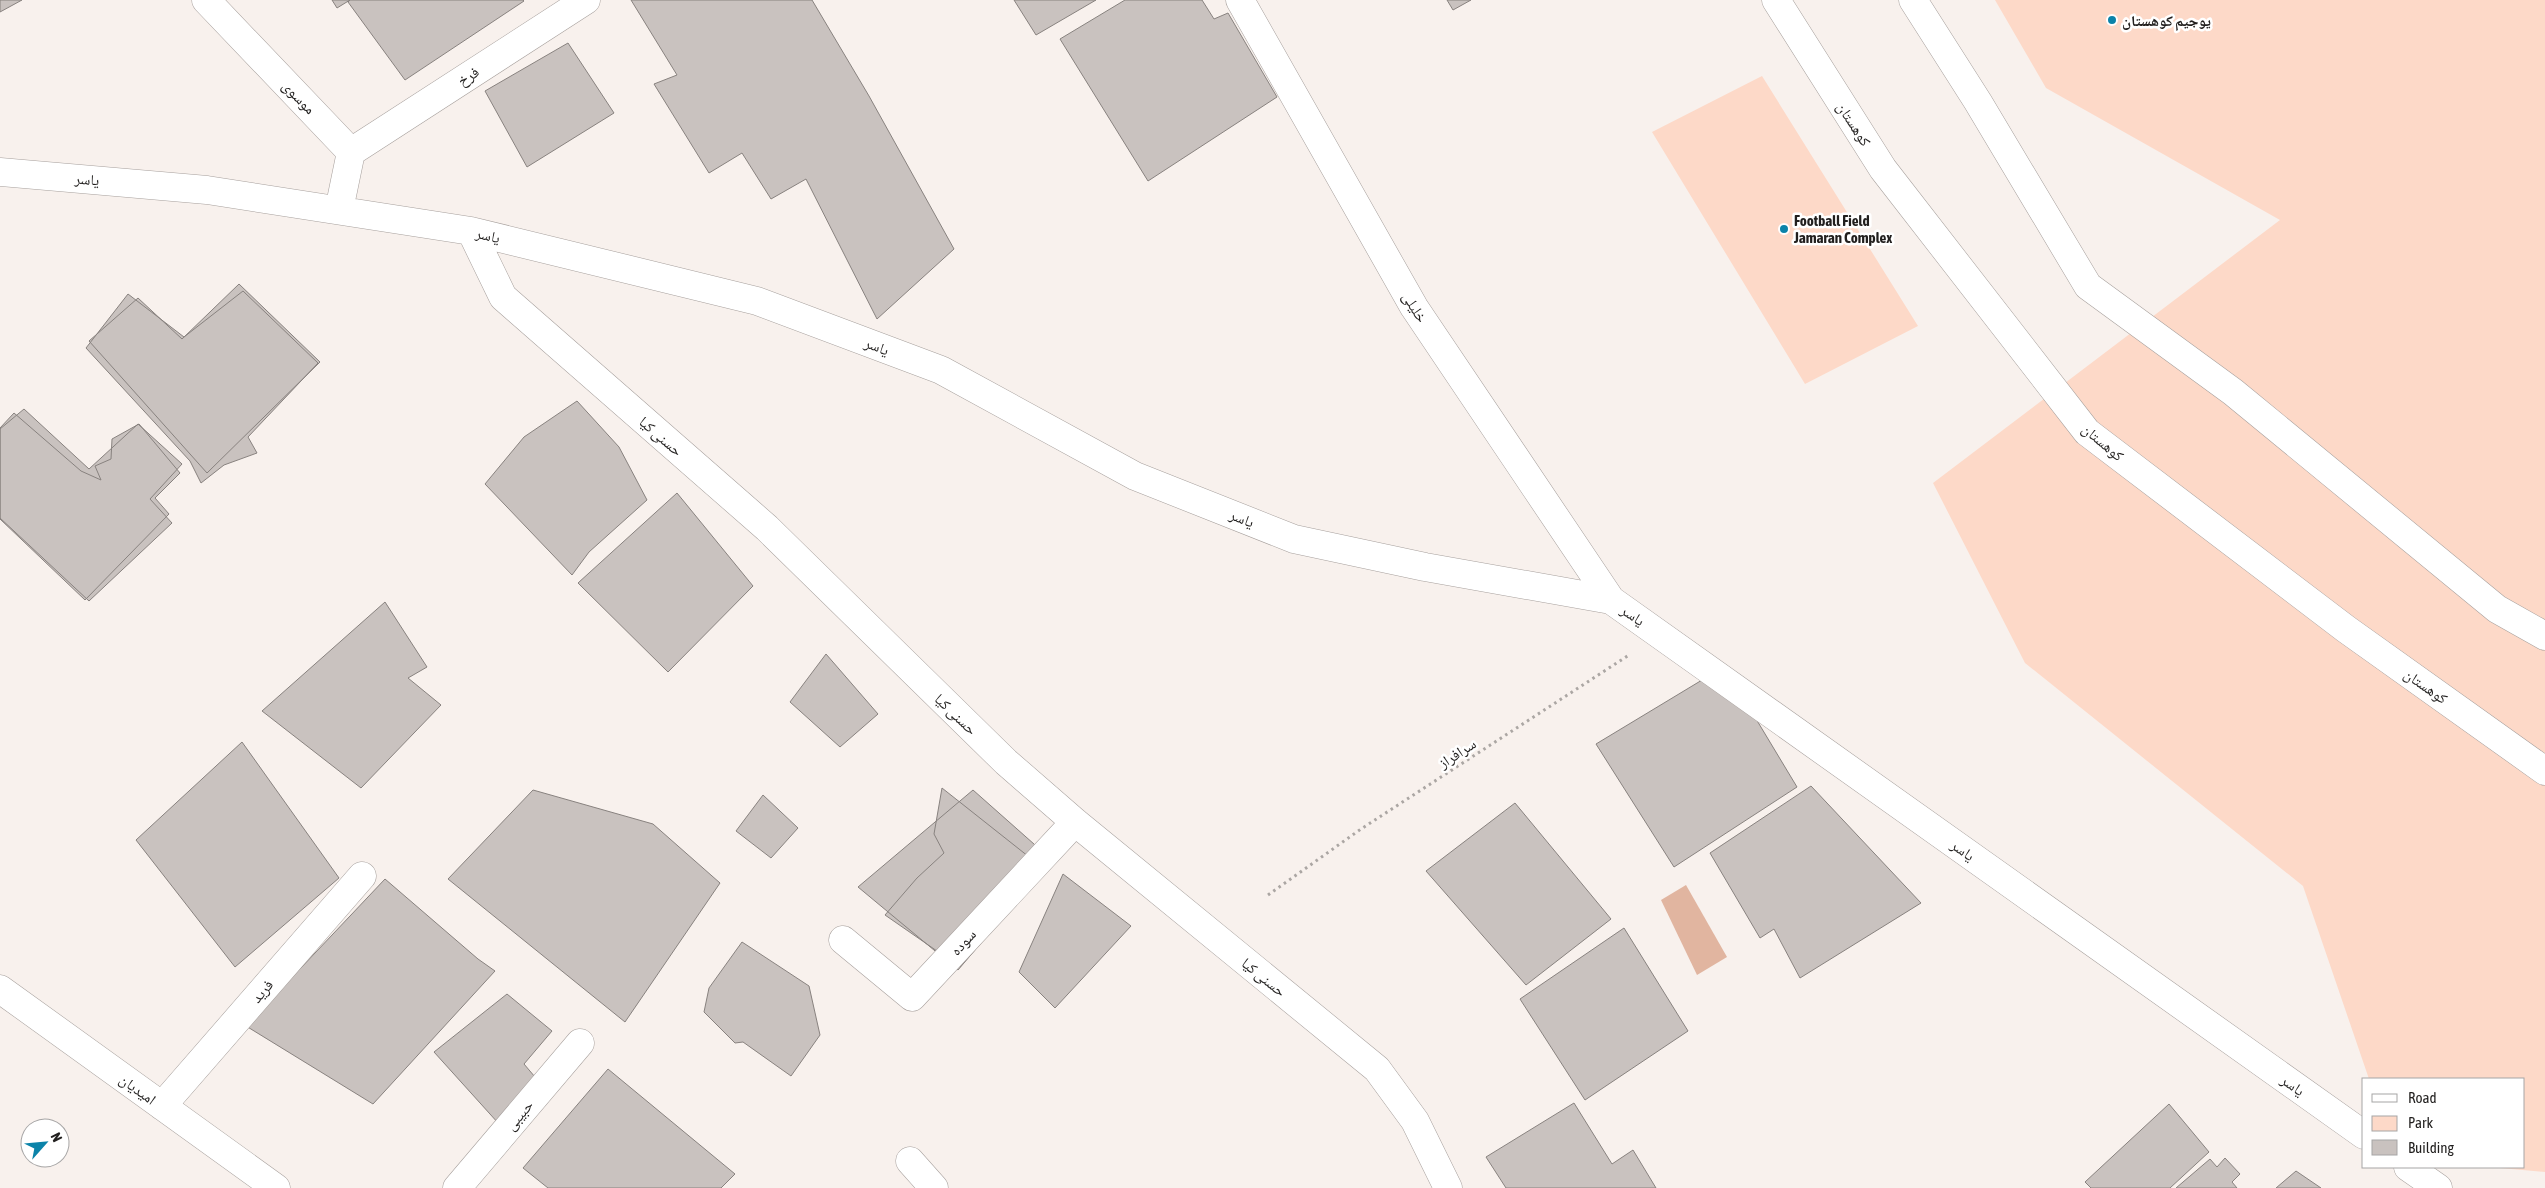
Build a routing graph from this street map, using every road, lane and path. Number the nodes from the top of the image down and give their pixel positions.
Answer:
1 (206, 0) edge
2 (586, 0) edge
3 (1240, 0) edge
4 (1776, 0) edge
5 (1914, 0) edge
6 (351, 152) junction
7 (2, 174) edge
8 (339, 210) junction
9 (470, 230) junction
10 (1611, 600) junction
11 (1662, 635) junction
12 (2545, 636) edge
13 (2545, 771) edge
14 (1074, 822) junction
15 (362, 876) dead end
16 (1268, 895) dead end
17 (843, 940) dead end
18 (0, 989) edge
19 (580, 1043) dead end
20 (162, 1106) junction
21 (2362, 1134) edge
22 (910, 1161) dead end
23 (2409, 1168) edge
24 (276, 1188) edge
25 (457, 1188) edge
26 (934, 1188) edge
27 (1448, 1188) edge
28 (2438, 1188) edge

1 - 6 street, موسوی
2 - 6 street, فرخ
3 - 10 street, خلیلی
4 - 13 street, کوهستان
5 - 12 street
6 - 8 street
7 - 8 street, یاسر
8 - 9 street, یاسر
9 - 10 street, یاسر
9 - 14 street, حسنی کیا
10 - 11 street, یاسر
11 - 16 path, سرافراز
11 - 21 street, یاسر
14 - 17 street, سوده
14 - 27 street, حسنی کیا
15 - 20 street, فرید
18 - 20 street, امیدیان
19 - 25 street, حبیبی
20 - 24 street, امیدیان
22 - 26 street
23 - 28 street

